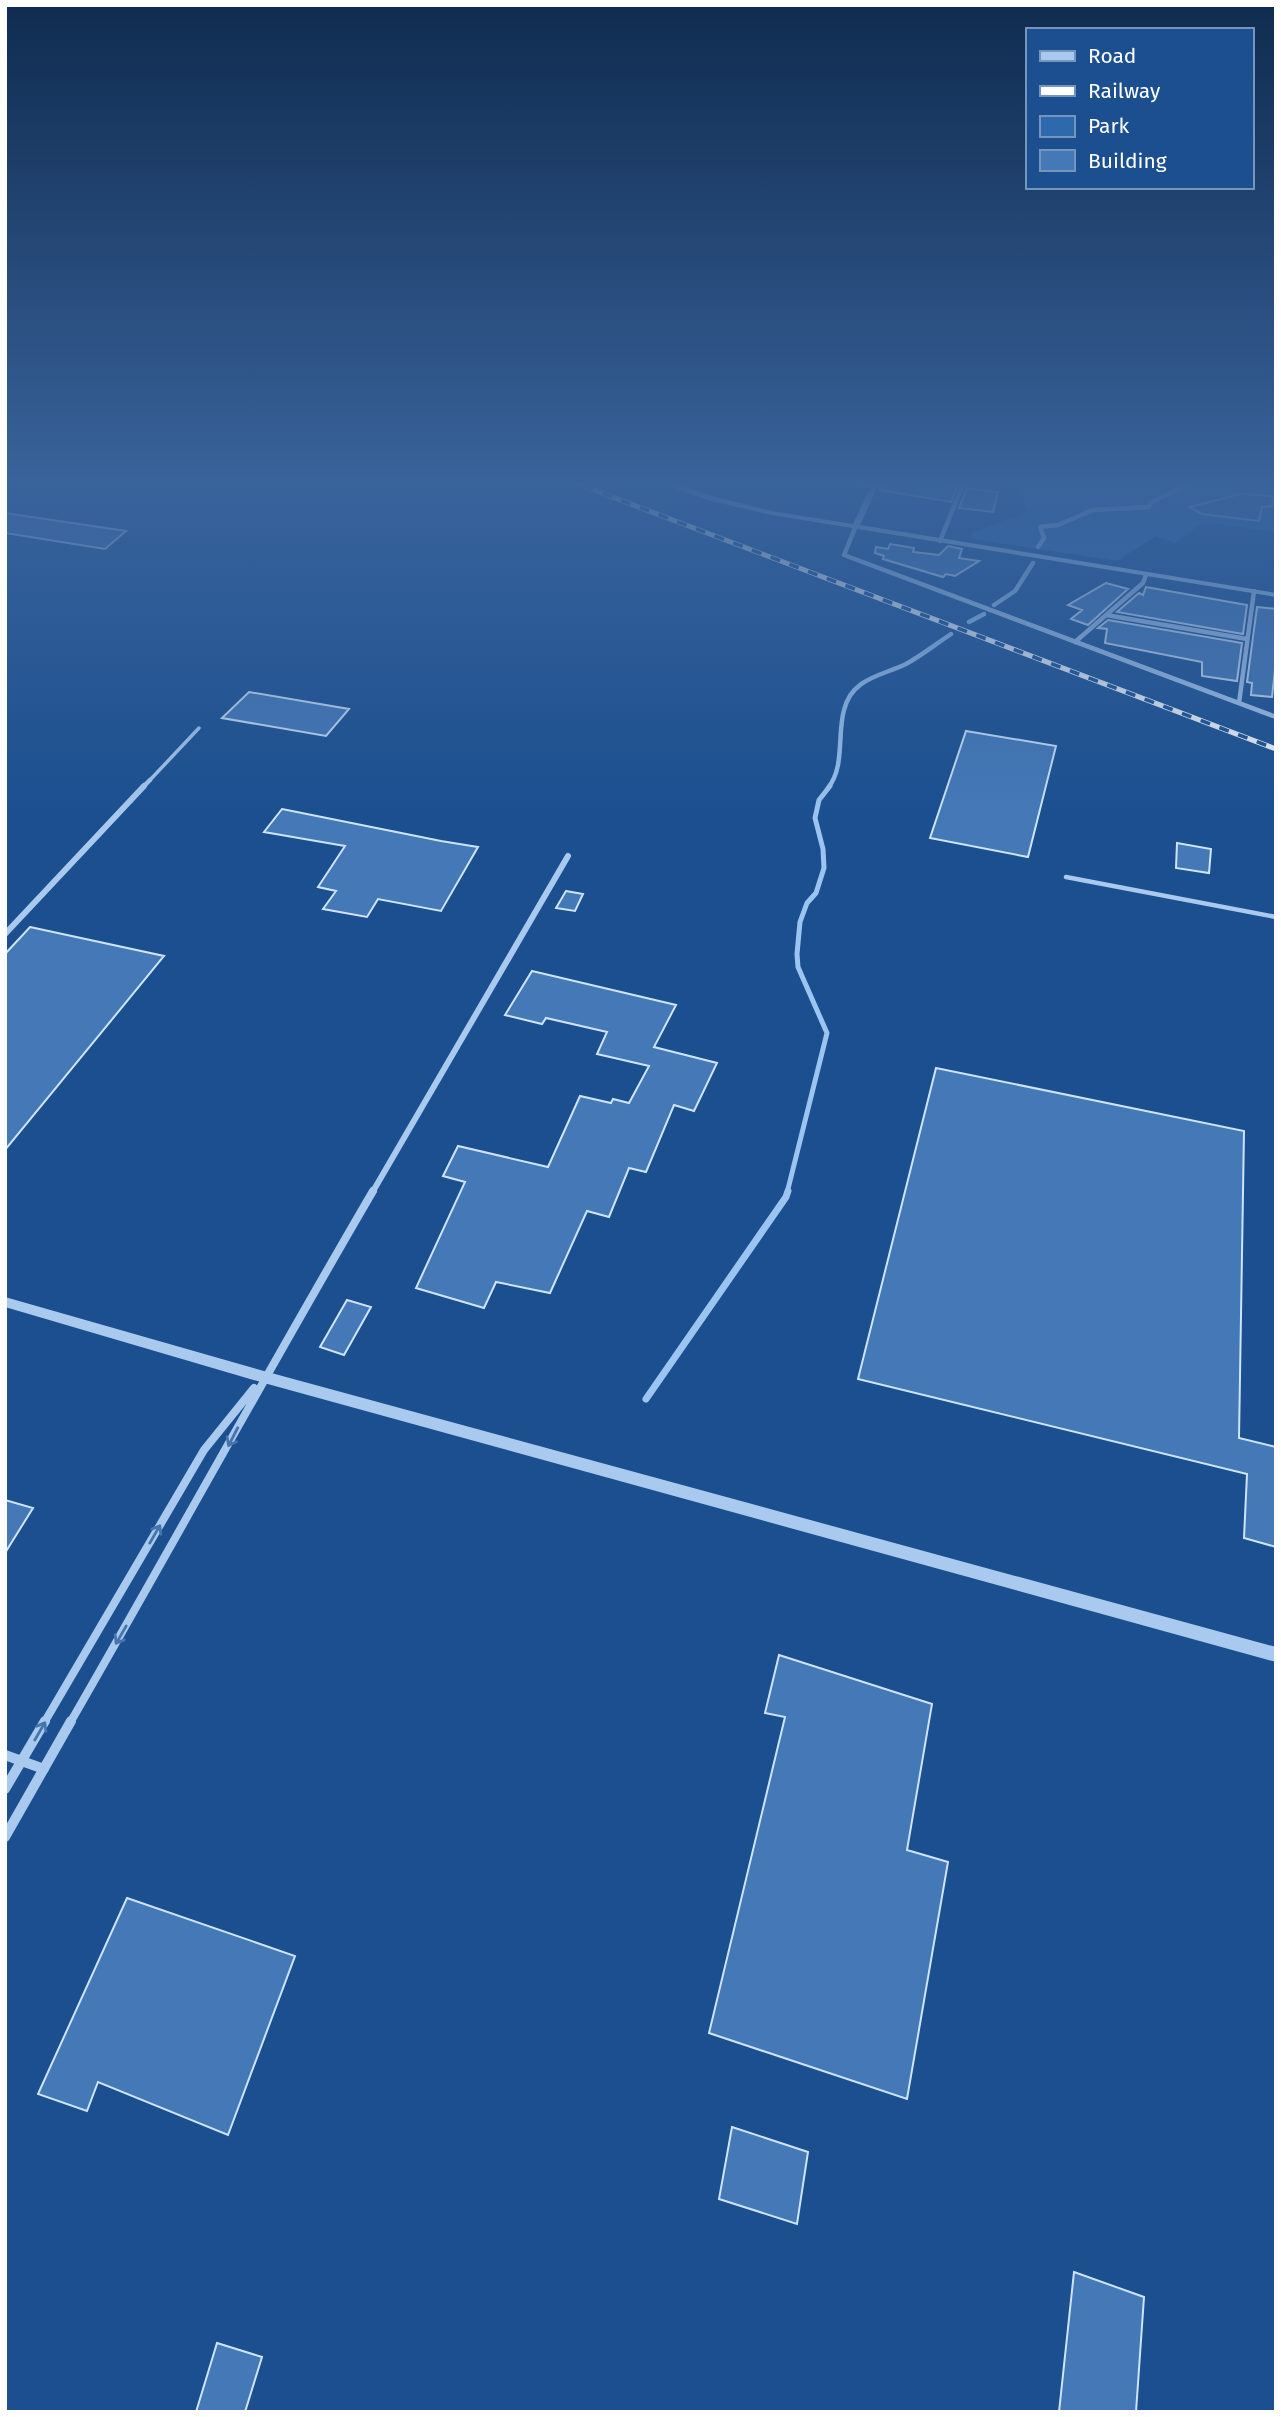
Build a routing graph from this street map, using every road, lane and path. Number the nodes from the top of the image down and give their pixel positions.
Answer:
1 (1254, 591) edge
2 (942, 592) edge
3 (1133, 592) edge
4 (1258, 592) edge
5 (1276, 595) edge
6 (1106, 615) junction
7 (1247, 639) junction
8 (1075, 642) junction
9 (1239, 703) junction
10 (1276, 716) edge
11 (199, 728) dead end
12 (150, 779) joint
13 (568, 856) dead end
14 (1066, 877) dead end
15 (1276, 917) edge
16 (5, 934) edge
17 (5, 1302) edge
18 (264, 1377) junction
19 (1276, 1655) edge
20 (5, 1755) edge
21 (22, 1761) junction
22 (44, 1769) junction
23 (5, 1790) edge
24 (5, 1837) edge

1 - 7 street
2 - 8 street
3 - 6 street
4 - 5 street
6 - 7 street
6 - 8 street
7 - 9 street
8 - 9 street
9 - 10 street
11 - 12 lane
12 - 16 street
13 - 18 street
14 - 15 lane
17 - 18 street
18 - 19 street
21 -> 18 street
18 -> 22 street
20 - 21 street
21 - 22 street
21 - 23 street
22 - 24 street

